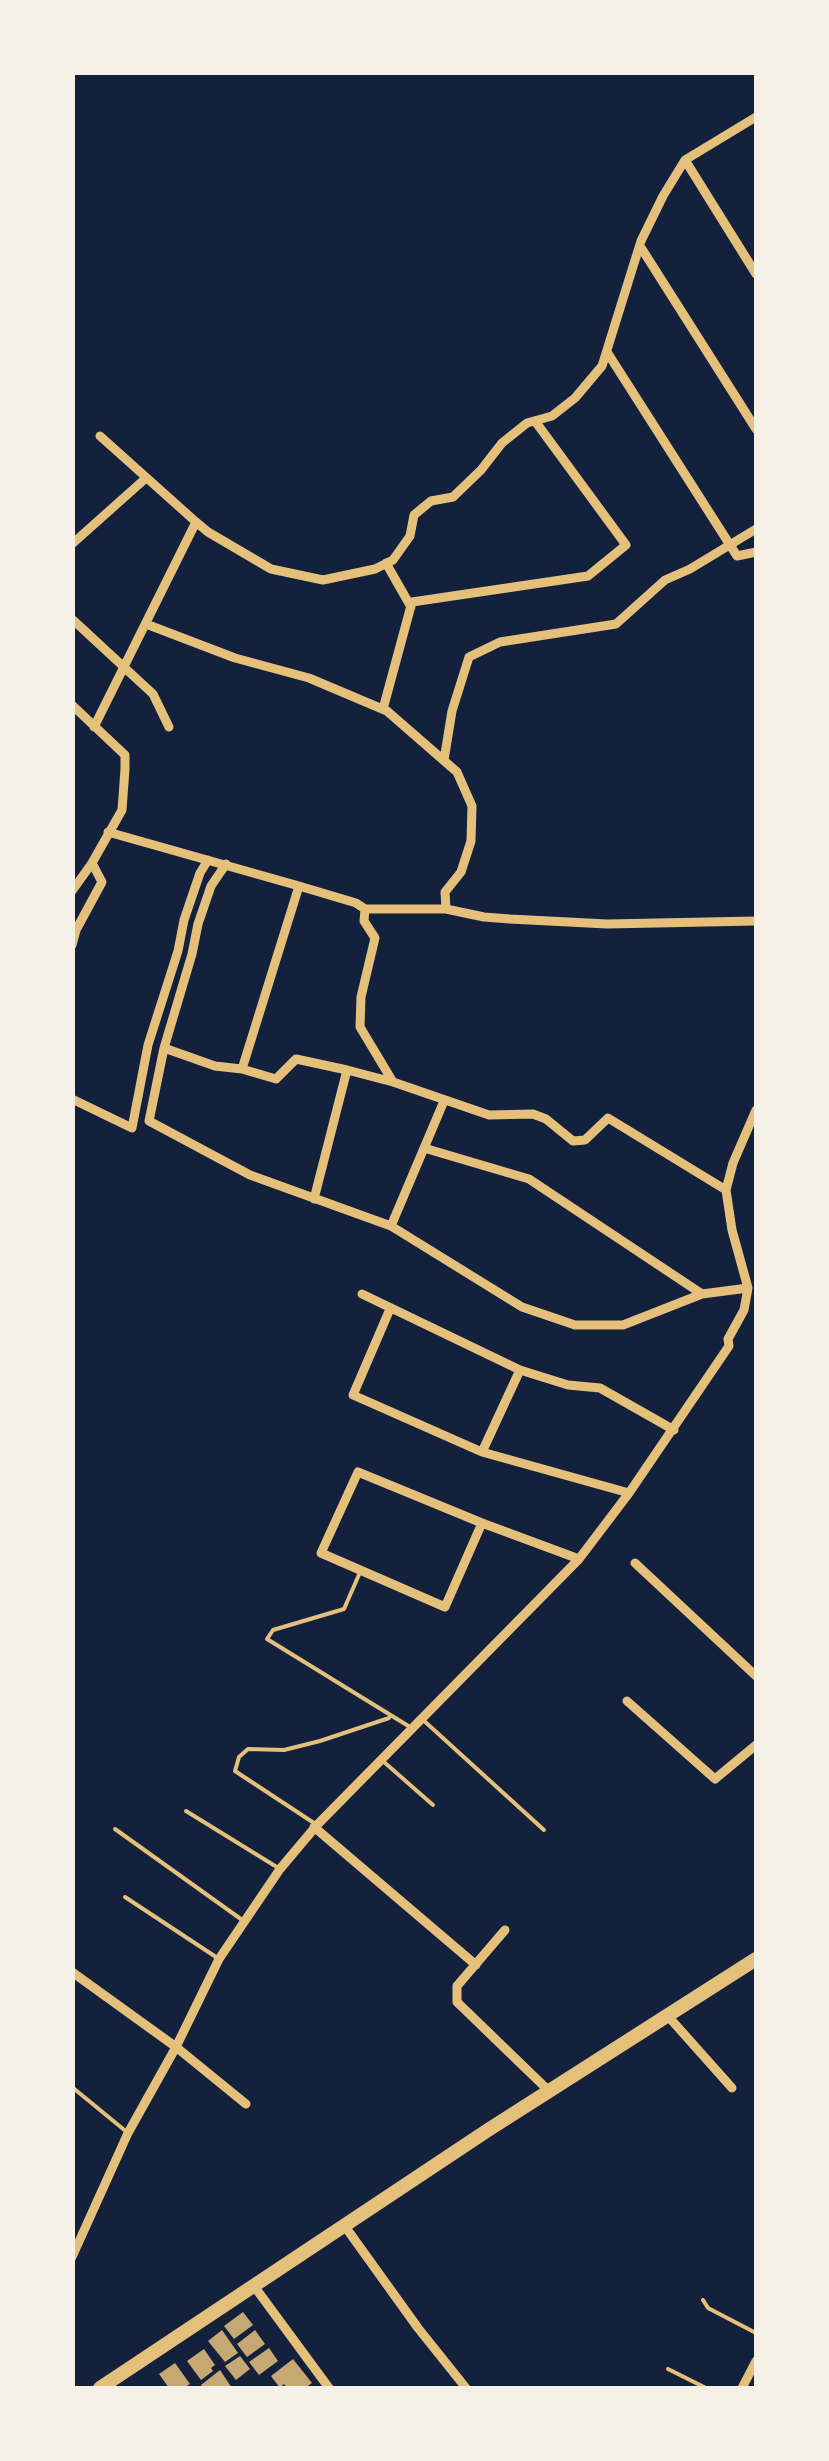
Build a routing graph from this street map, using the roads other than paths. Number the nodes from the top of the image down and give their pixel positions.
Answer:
1 (756, 117) edge
2 (685, 160) junction
3 (640, 246) junction
4 (756, 274) edge
5 (607, 352) junction
6 (535, 421) junction
7 (756, 429) edge
8 (100, 436) dead end
9 (146, 478) junction
10 (196, 522) junction
11 (756, 529) edge
12 (72, 544) edge
13 (731, 544) junction
14 (756, 552) edge
15 (386, 563) junction
16 (411, 607) junction
17 (72, 619) edge
18 (146, 624) junction
19 (124, 668) junction
20 (72, 705) edge
21 (384, 709) junction
22 (94, 727) junction
23 (169, 727) dead end
24 (444, 760) junction
25 (108, 832) junction
26 (208, 860) junction
27 (92, 864) junction
28 (226, 864) junction
29 (299, 886) junction
30 (72, 891) edge
31 (365, 909) junction
32 (446, 909) junction
33 (756, 920) edge
34 (72, 944) edge
35 (164, 1048) junction
36 (242, 1070) junction
37 (347, 1070) junction
38 (393, 1082) junction
39 (72, 1099) edge
40 (444, 1101) junction
41 (756, 1110) edge
42 (424, 1148) junction
43 (726, 1190) junction
44 (314, 1199) junction
45 (391, 1226) junction
46 (748, 1292) junction
47 (362, 1294) dead end
48 (702, 1294) junction
49 (756, 1302) edge
50 (390, 1309) junction
51 (520, 1370) junction
52 (674, 1430) junction
53 (482, 1452) junction
54 (630, 1493) junction
55 (482, 1524) junction
56 (579, 1558) junction
57 (634, 1564) dead end
58 (361, 1570) junction
59 (756, 1676) edge
60 (627, 1701) dead end
61 (392, 1717) junction
62 (422, 1719) junction
63 (412, 1729) junction
64 (756, 1745) edge
65 (382, 1760) junction
66 (433, 1805) dead end
67 (186, 1811) dead end
68 (316, 1826) junction
69 (115, 1829) dead end
70 (544, 1830) dead end
71 (280, 1869) junction
72 (126, 1897) dead end
73 (244, 1922) junction
74 (505, 1930) dead end
75 (219, 1959) junction
76 (756, 1959) edge
77 (476, 1965) junction
78 (72, 1972) edge
79 (667, 2015) junction
80 (176, 2047) junction
81 (72, 2087) edge
82 (732, 2088) dead end
83 (550, 2091) junction
84 (246, 2104) dead end
85 (128, 2132) junction
86 (344, 2225) junction
87 (72, 2257) edge
88 (254, 2286) junction
89 (703, 2300) dead end
90 (756, 2333) edge
91 (756, 2361) edge
92 (668, 2369) dead end
93 (100, 2388) edge
94 (329, 2388) edge
95 (466, 2388) edge
96 (706, 2388) edge
97 (742, 2388) edge

1 - 2 street
2 - 3 street
2 - 4 street
3 - 5 street
3 - 7 street
5 - 6 street
5 - 13 street
6 - 15 street
6 - 16 street
8 - 9 street
9 - 10 street
9 - 12 street
10 - 15 street
10 - 18 street
11 - 13 street
13 - 14 street
13 - 24 street
15 - 16 street
16 - 21 street
17 - 19 street
18 - 19 street
18 - 21 street
19 - 22 street
19 - 23 street
20 - 22 street
21 - 24 street
22 - 25 street
24 - 32 street
25 - 26 street
25 - 27 street
26 - 28 street
26 - 39 street
27 - 30 street
27 - 34 street
28 - 29 street
28 - 35 street
29 - 31 street
29 - 36 street
31 - 32 street
31 - 38 street
32 - 33 street
35 - 36 street
35 - 44 street
36 - 37 street
37 - 38 street
37 - 44 street
38 - 40 street
40 - 42 street
40 - 43 street
41 - 43 street
42 - 45 street
42 - 48 street
43 - 46 street
44 - 45 street
45 - 48 street
46 - 48 street
46 - 49 street
46 - 52 street
47 - 50 street
50 - 51 street
50 - 53 street
51 - 52 street
51 - 53 street
52 - 54 street
53 - 54 street
54 - 56 street
55 - 56 street
55 - 58 street
55 - 58 street
56 - 62 street
57 - 59 street
58 - 61 lane
60 - 64 street
61 - 63 lane
61 - 68 lane
62 - 63 street
62 - 70 lane
63 - 65 street
65 - 66 lane
65 - 68 street
67 - 71 lane
68 - 71 street
68 - 77 street
69 - 73 lane
71 - 73 street
72 - 75 lane
73 - 75 street
74 - 77 street
75 - 80 street
76 - 79 main road
77 - 83 street
78 - 80 street
79 - 82 street
79 - 83 main road
80 - 84 street
80 - 85 street
81 - 85 lane
83 - 86 main road
85 - 87 street
86 - 88 main road
86 - 95 street
88 - 93 main road
88 - 94 street
89 - 90 lane
91 - 97 street
92 - 96 lane

